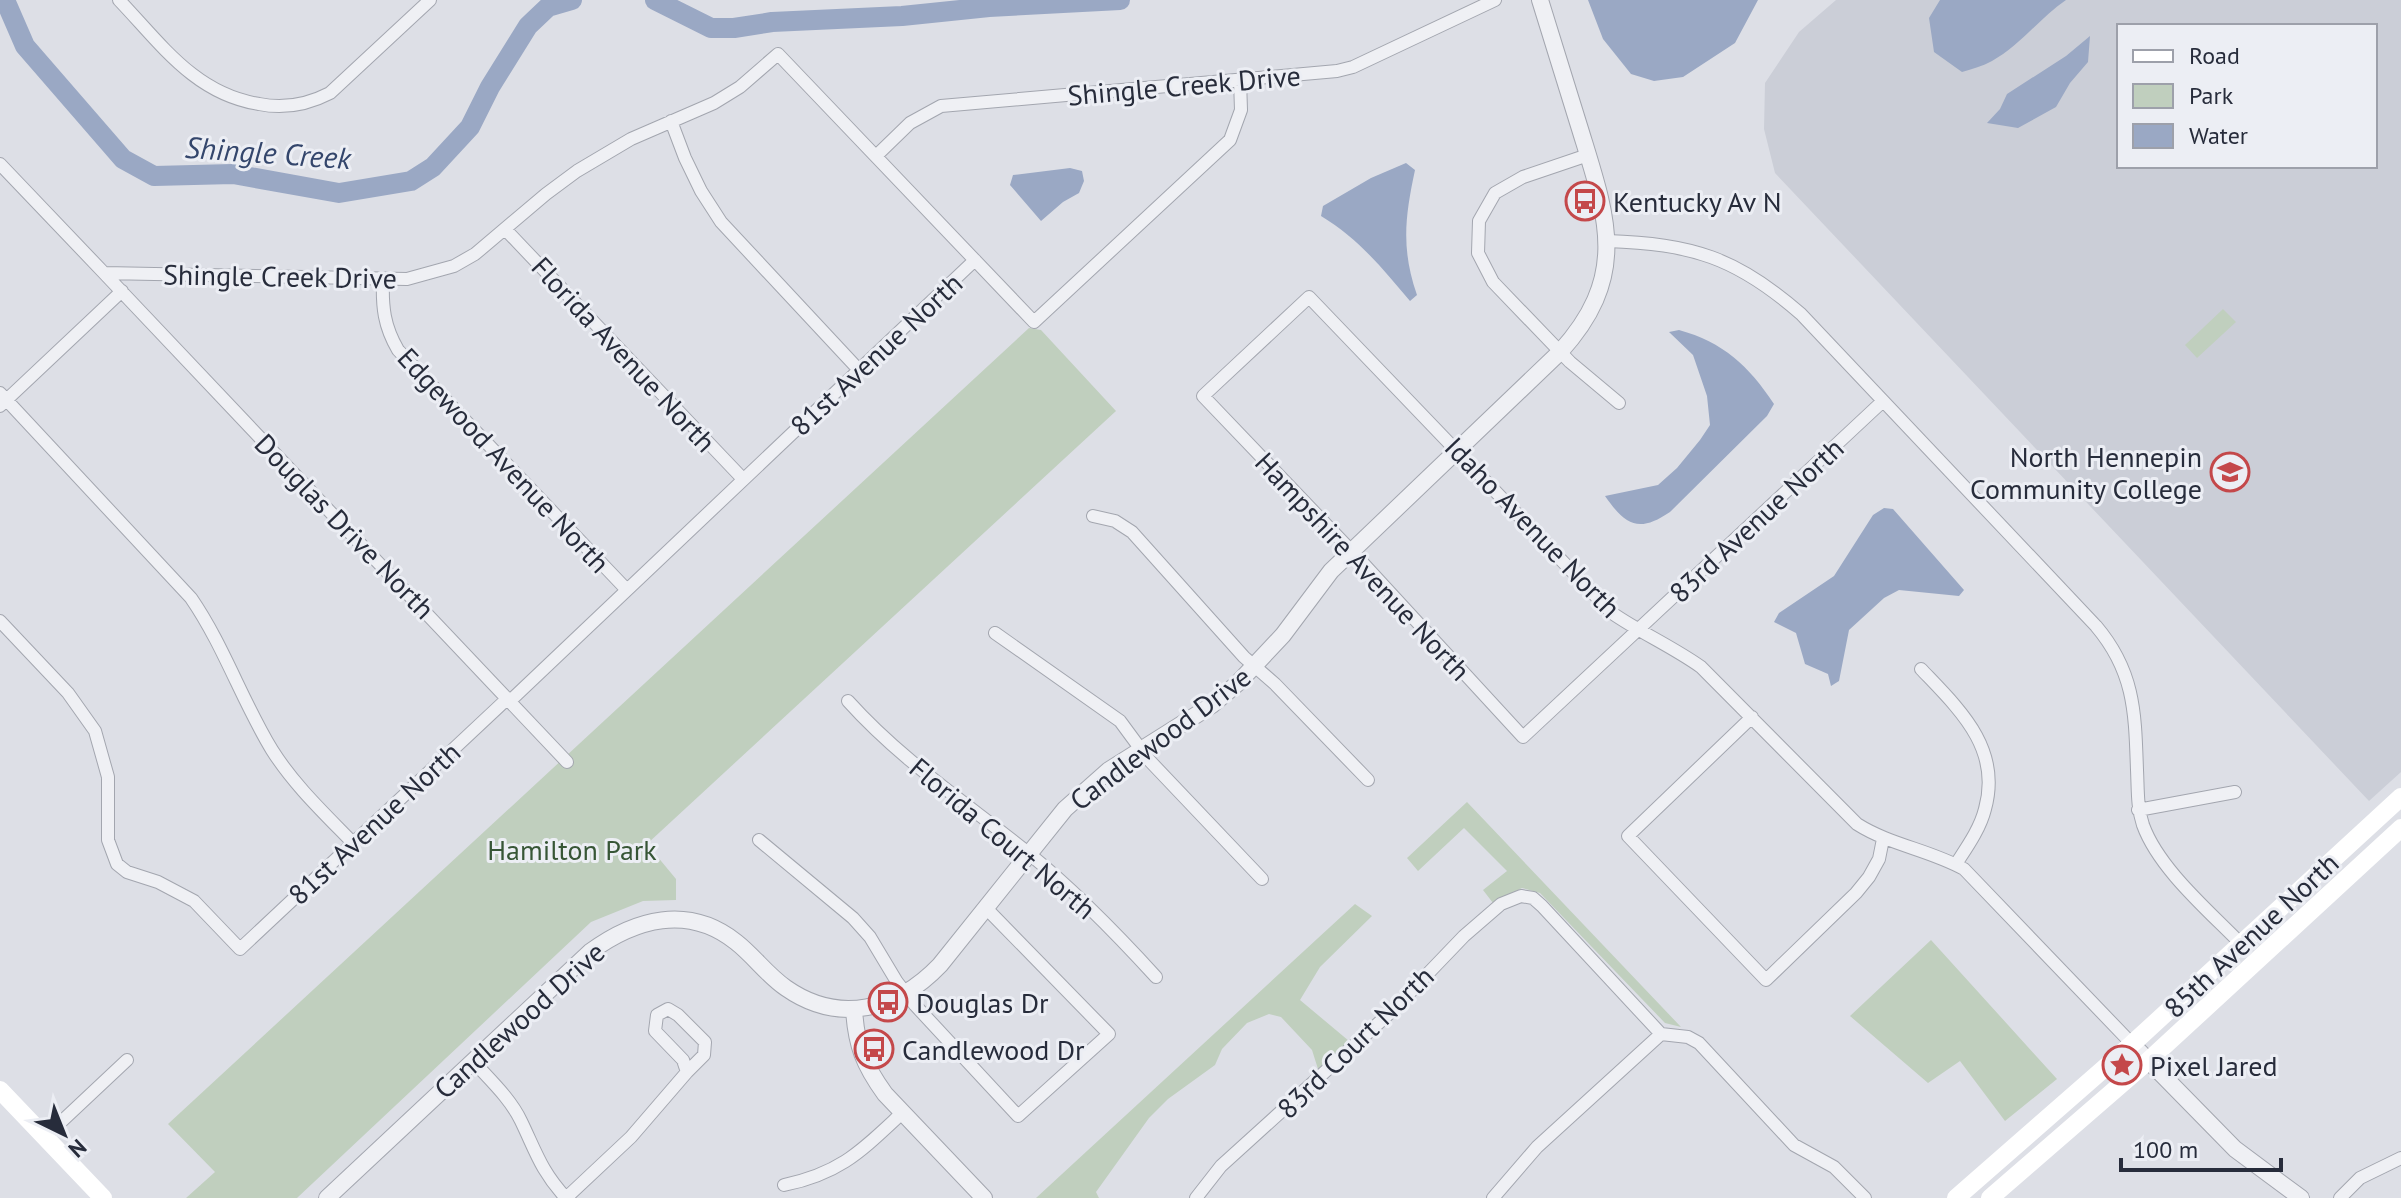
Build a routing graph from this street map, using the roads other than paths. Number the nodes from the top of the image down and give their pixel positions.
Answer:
1 (119, 0) edge
2 (430, 0) edge
3 (1495, 0) edge
4 (1540, 0) edge
5 (1240, 80) junction
6 (671, 121) junction
7 (1588, 155) junction
8 (876, 156) junction
9 (0, 164) edge
10 (505, 229) junction
11 (1607, 241) junction
12 (975, 260) junction
13 (104, 273) junction
14 (383, 280) junction
15 (122, 291) junction
16 (1309, 297) joint
17 (1560, 352) junction
18 (859, 370) junction
19 (2, 400) edge
20 (1883, 401) junction
21 (1619, 403) dead end
22 (1458, 450) junction
23 (743, 479) junction
24 (1093, 516) dead end
25 (1351, 552) junction
26 (627, 590) junction
27 (0, 621) edge
28 (1638, 629) junction
29 (11, 633) junction
30 (995, 633) dead end
31 (0, 644) edge
32 (1256, 667) junction
33 (1921, 669) dead end
34 (509, 699) junction
35 (848, 701) dead end
36 (1752, 717) junction
37 (1523, 737) joint
38 (1140, 749) junction
39 (567, 762) dead end
40 (1368, 780) dead end
41 (2235, 792) dead end
42 (2401, 797) edge
43 (2138, 810) junction
44 (2401, 828) edge
45 (1883, 839) junction
46 (759, 840) dead end
47 (353, 843) junction
48 (1028, 853) junction
49 (1956, 864) junction
50 (1262, 879) dead end
51 (985, 907) junction
52 (2241, 944) junction
53 (1156, 977) dead end
54 (906, 994) junction
55 (854, 1009) junction
56 (1661, 1034) junction
57 (2132, 1044) junction
58 (127, 1060) dead end
59 (473, 1061) junction
60 (2148, 1061) junction
61 (687, 1072) junction
62 (0, 1090) edge
63 (902, 1113) junction
64 (45, 1137) junction
65 (2401, 1158) edge
66 (784, 1185) dead end
67 (103, 1198) edge
68 (327, 1198) edge
69 (566, 1198) edge
70 (984, 1198) edge
71 (1196, 1198) edge
72 (1493, 1198) edge
73 (1865, 1198) edge
74 (1956, 1198) edge
75 (1990, 1198) edge
76 (2301, 1198) edge
77 (2340, 1198) edge

1 - 2 street
3 - 5 street, Shingle Creek Drive
4 - 7 street, Candlewood Drive
5 - 8 street, Shingle Creek Drive
5 - 12 street, 81st Avenue North
6 - 8 street, Shingle Creek Drive
6 - 10 street, Shingle Creek Drive
6 - 18 street
7 - 11 street, Candlewood Drive
7 - 17 street
8 - 12 street
9 - 13 street
10 - 14 street, Shingle Creek Drive
10 - 23 street, Florida Avenue North
11 - 17 street, Candlewood Drive
11 - 20 street
12 - 18 street, 81st Avenue North
13 - 14 street, Shingle Creek Drive
13 - 15 street, Douglas Drive North
14 - 26 street, Edgewood Avenue North
15 - 19 street
15 - 34 street, Douglas Drive North
16 - 22 street, Idaho Avenue North
16 - 25 street, Hampshire Avenue North
17 - 21 street
17 - 22 street, Candlewood Drive
18 - 23 street, 81st Avenue North
19 - 47 street
20 - 28 street, 83rd Avenue North
20 - 43 street
22 - 25 street, Candlewood Drive
22 - 28 street, Idaho Avenue North
23 - 26 street, 81st Avenue North
24 - 32 street
25 - 32 street, Candlewood Drive
25 - 37 street, Hampshire Avenue North
26 - 34 street, 81st Avenue North
27 - 29 street
28 - 36 street, Idaho Avenue North
28 - 37 street, 83rd Avenue North
29 - 31 street
29 - 47 street, 81st Avenue North
30 - 38 street
32 - 38 street, Candlewood Drive
32 - 40 street
33 - 49 street
34 - 39 street, Douglas Drive North
34 - 47 street, 81st Avenue North
35 - 48 street, Florida Court North
36 - 45 street, Idaho Avenue North
36 - 45 street
38 - 48 street, Candlewood Drive
38 - 50 street
41 - 43 street
42 - 52 main road, 85th Avenue North
43 - 52 street
44 - 60 main road, 85th Avenue North
45 - 49 street, Idaho Avenue North
46 - 54 street
48 - 51 street, Candlewood Drive
48 - 53 street, Florida Court North
49 - 57 street, Idaho Avenue North
51 - 54 street, Candlewood Drive
51 - 54 street
52 - 57 main road, 85th Avenue North
54 - 55 street, Candlewood Drive
55 - 59 street, Candlewood Drive
55 - 63 street
56 - 71 street, 83rd Court North
56 - 72 street
56 - 73 street
57 - 60 street
57 - 74 main road, 85th Avenue North
58 - 64 street
59 - 68 street, Candlewood Drive
59 - 69 street
60 - 75 main road, 85th Avenue North
60 - 76 street
61 - 61 street
61 - 69 street
62 - 64 main road
63 - 66 street
63 - 70 street
64 - 67 main road
65 - 77 street

